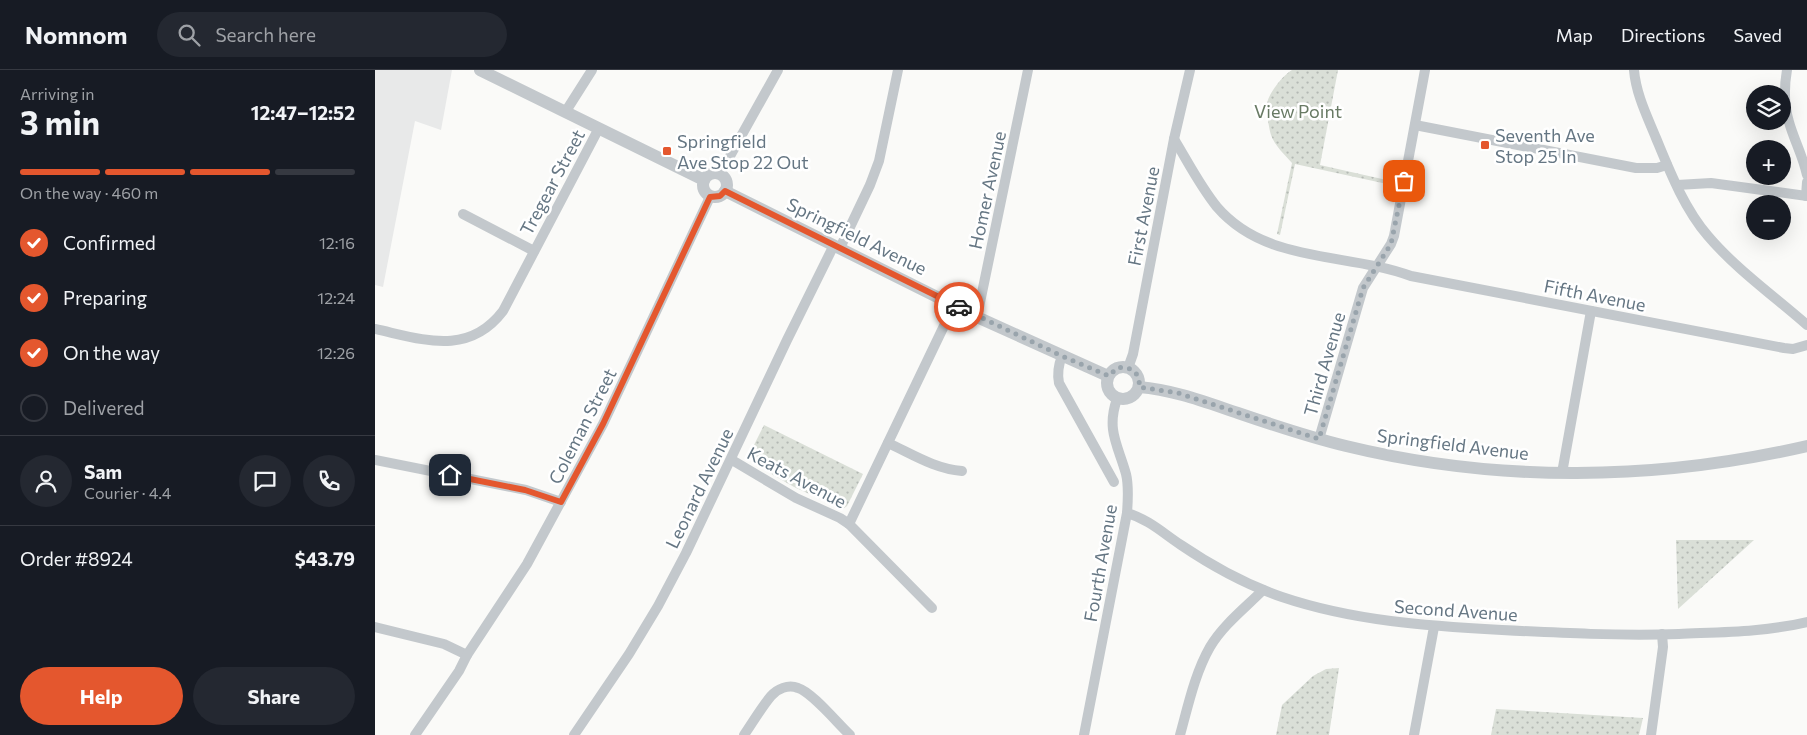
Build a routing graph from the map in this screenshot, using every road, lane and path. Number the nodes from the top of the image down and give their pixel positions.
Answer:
1 (480, 70) edge
2 (592, 70) edge
3 (778, 70) edge
4 (897, 70) edge
5 (1028, 70) edge
6 (1190, 70) edge
7 (1425, 70) edge
8 (1634, 70) edge
9 (1787, 70) edge
10 (566, 111) junction
11 (1415, 125) junction
12 (599, 128) junction
13 (1174, 139) junction
14 (1667, 165) junction
15 (720, 174) junction
16 (1807, 175) edge
17 (704, 180) junction
18 (1807, 182) edge
19 (1677, 185) junction
20 (725, 191) junction
21 (1806, 196) edge
22 (710, 197) junction
23 (463, 214) dead end
24 (837, 246) junction
25 (534, 251) junction
26 (1377, 265) junction
27 (954, 305) junction
28 (1591, 311) junction
29 (977, 317) junction
30 (1807, 325) edge
31 (375, 329) edge
32 (1807, 345) edge
33 (1062, 356) junction
34 (1128, 368) junction
35 (1109, 376) junction
36 (1139, 387) junction
37 (1117, 398) junction
38 (1319, 439) junction
39 (888, 443) junction
40 (1807, 446) edge
41 (375, 460) edge
42 (731, 460) junction
43 (963, 471) dead end
44 (1562, 473) junction
45 (1114, 482) dead end
46 (561, 502) junction
47 (1127, 512) junction
48 (849, 524) junction
49 (1263, 590) junction
50 (932, 608) dead end
51 (1807, 622) edge
52 (375, 626) edge
53 (1434, 626) junction
54 (1662, 634) junction
55 (467, 655) junction
56 (415, 735) edge
57 (575, 735) edge
58 (744, 735) edge
59 (850, 735) edge
60 (1084, 735) edge
61 (1180, 735) edge
62 (1414, 735) edge
63 (1651, 735) edge

1 - 10 street
2 - 10 street
3 - 15 street
4 - 24 street, Leonard Avenue
5 - 29 street, Homer Avenue
6 - 13 street, First Avenue
7 - 11 street, Third Avenue
8 - 14 street
9 - 16 street
10 - 12 street
11 - 14 street
11 - 26 street, Third Avenue
12 - 17 street
12 - 25 street, Tregear Street
13 - 26 street, Fifth Avenue
13 - 34 street, First Avenue
14 - 19 street
15 - 17 street
15 - 20 street
17 - 22 street
18 - 21 street
19 - 21 street
19 - 30 street
20 - 22 street
20 - 24 street, Springfield Avenue
22 - 46 street, Coleman Street
23 - 25 street, Tregear Street
24 - 27 street, Springfield Avenue
24 - 42 street, Leonard Avenue
25 - 31 street, Tregear Street
26 - 28 street, Fifth Avenue
26 - 38 street, Third Avenue
27 - 29 street, Springfield Avenue
27 - 39 street
28 - 32 street, Fifth Avenue
28 - 44 street
29 - 33 street, Springfield Avenue
33 - 35 street, Springfield Avenue
33 - 45 street
34 - 35 street
34 - 36 street
35 - 37 street
36 - 37 street
36 - 38 street, Springfield Avenue
37 - 47 street, Fourth Avenue
38 - 44 street, Springfield Avenue
39 - 43 street
39 - 48 street
40 - 44 street, Springfield Avenue
41 - 46 street
42 - 48 street, Keats Avenue
42 - 57 street, Leonard Avenue
46 - 55 street, Coleman Street
47 - 49 street, Second Avenue
47 - 60 street, Fourth Avenue
48 - 50 street, Keats Avenue
49 - 53 street, Second Avenue
49 - 61 street
51 - 54 street, Second Avenue
52 - 55 street
53 - 54 street, Second Avenue
53 - 62 street
54 - 63 street
55 - 56 street, Coleman Street
58 - 59 street

